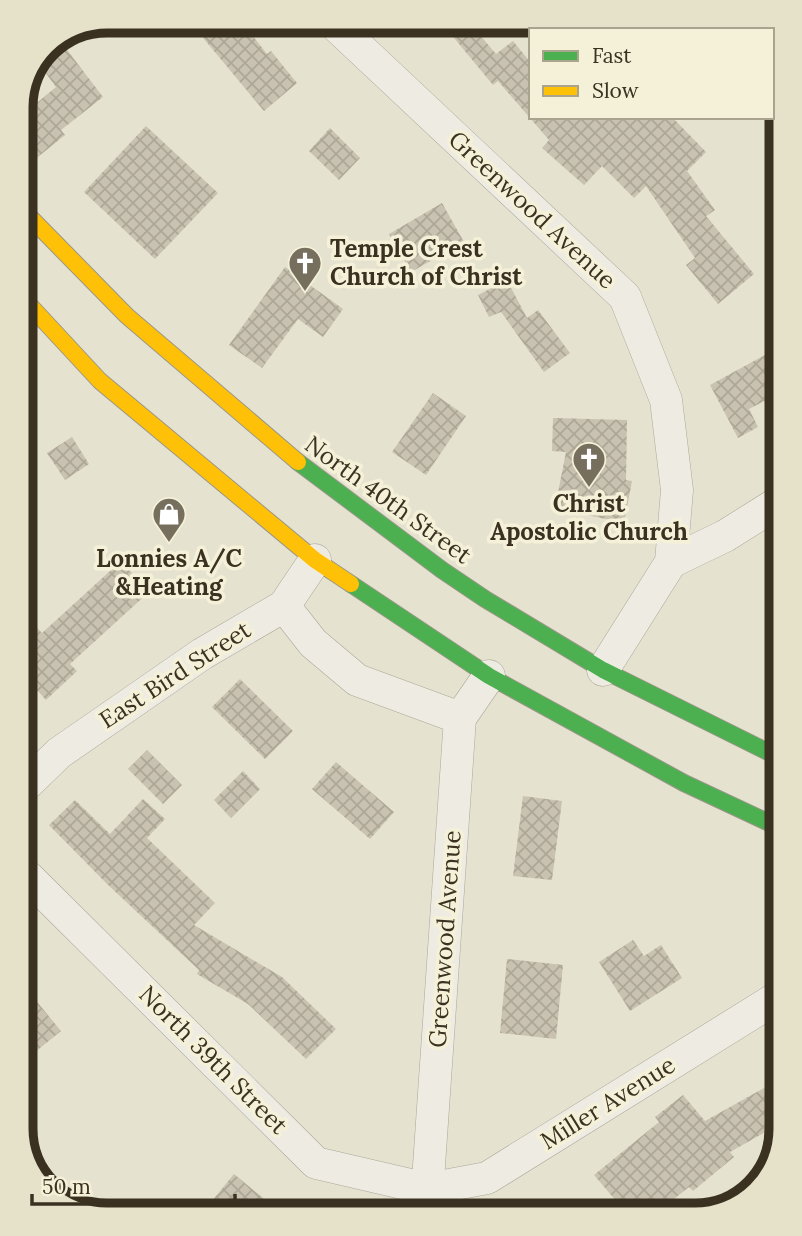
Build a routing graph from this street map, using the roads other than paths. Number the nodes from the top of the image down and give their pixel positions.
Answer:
1 (344, 33) edge
2 (33, 220) edge
3 (33, 309) edge
4 (769, 508) edge
5 (315, 560) junction
6 (671, 562) junction
7 (284, 606) junction
8 (603, 670) junction
9 (489, 676) junction
10 (460, 718) junction
11 (769, 753) edge
12 (33, 778) edge
13 (769, 823) edge
14 (33, 882) edge
15 (769, 1003) edge
16 (427, 1199) edge

1 - 6 street, Greenwood Avenue
2 - 8 main road, North 40th Street
3 - 5 main road
4 - 6 street
5 - 7 street, East Bird Street
5 - 9 main road
6 - 8 street
7 - 10 street
7 - 12 street, East Bird Street
8 - 11 main road, North 40th Street
9 - 10 street
9 - 13 main road
10 - 16 street, Greenwood Avenue
14 - 16 street, North 39th Street
15 - 16 street, Miller Avenue

